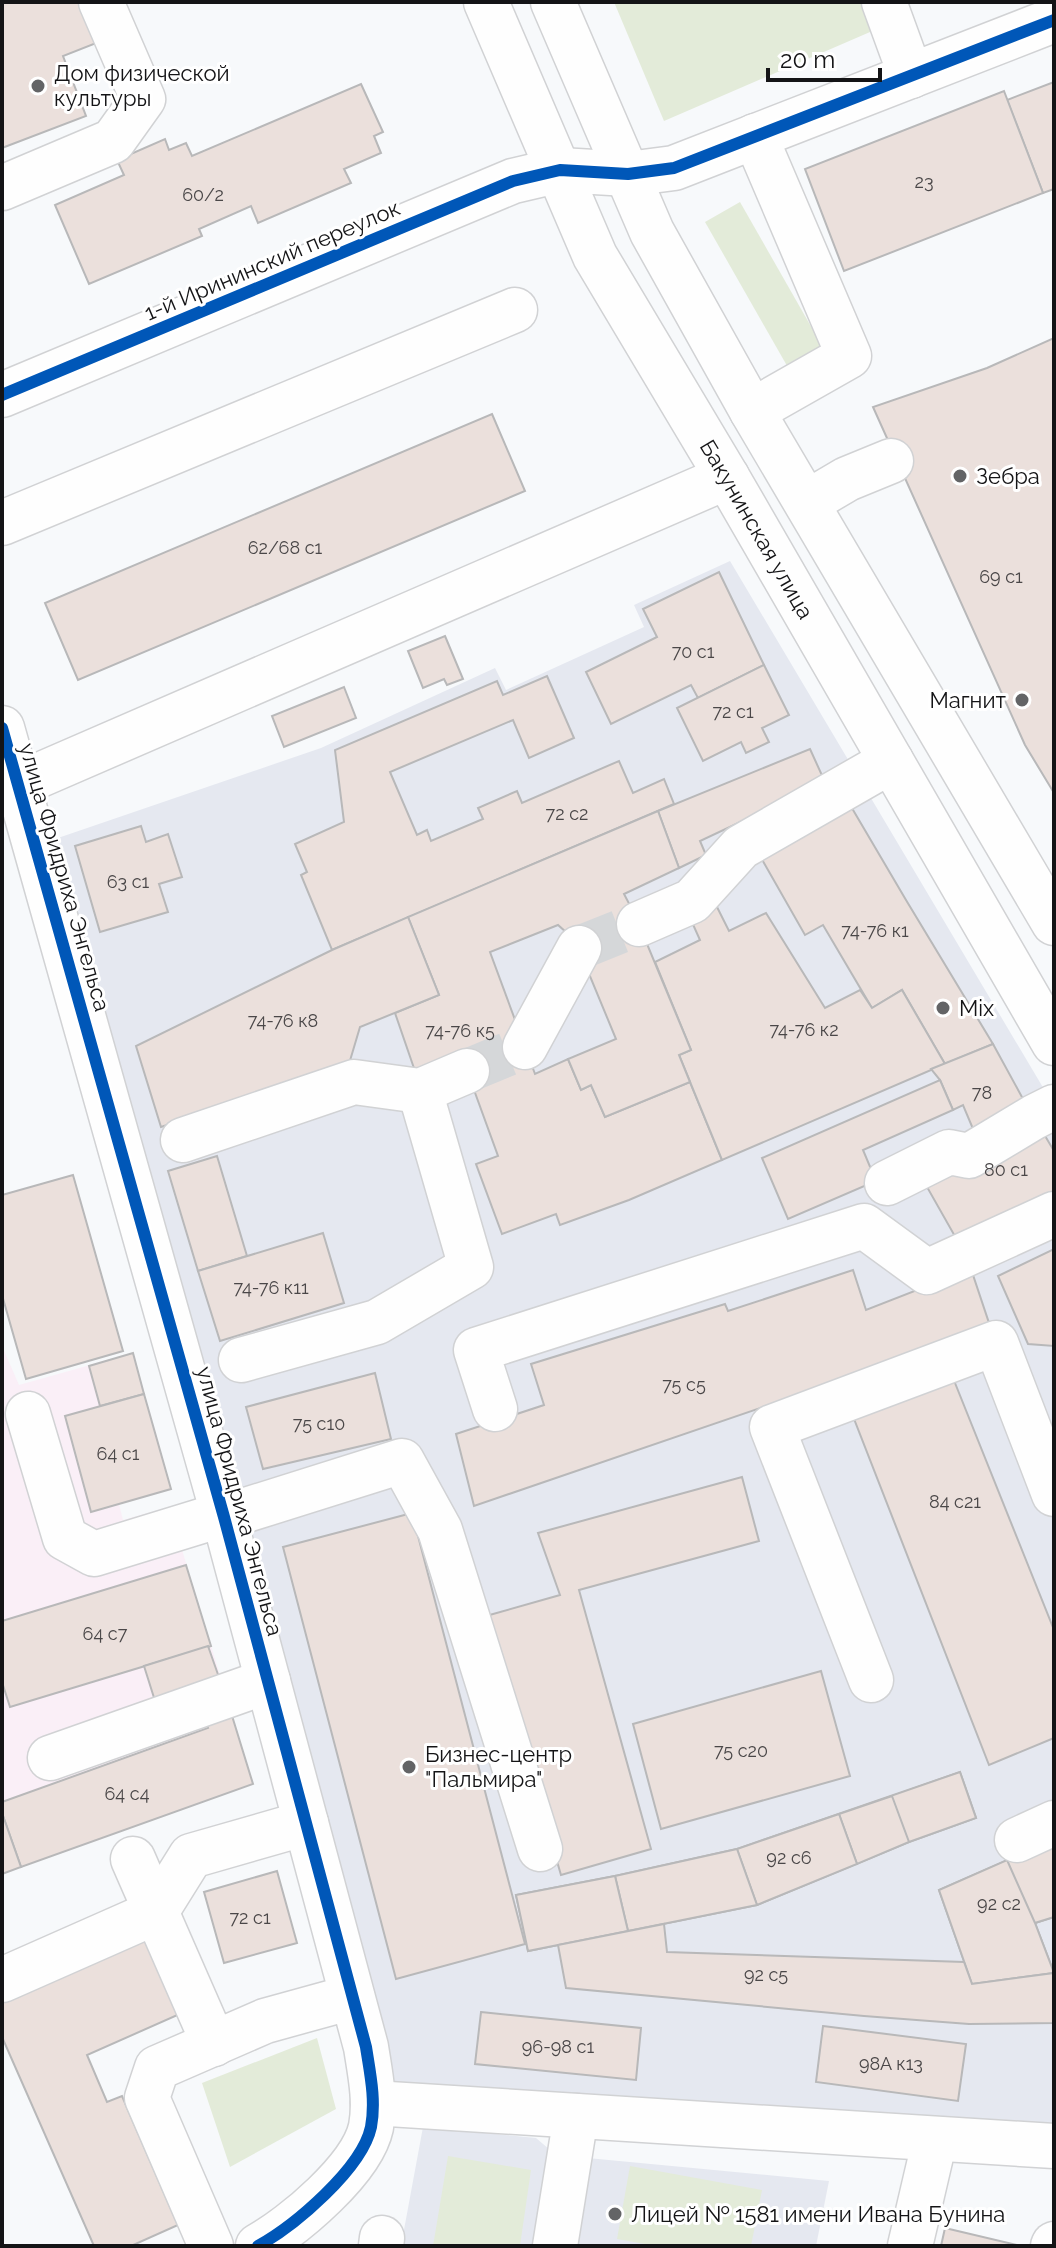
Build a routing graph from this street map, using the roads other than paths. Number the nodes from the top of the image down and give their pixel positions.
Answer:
1 (101, 2) edge
2 (486, 2) edge
3 (553, 2) edge
4 (884, 2) edge
5 (1054, 20) edge
6 (911, 76) junction
7 (755, 136) junction
8 (560, 170) junction
9 (628, 174) junction
10 (2, 188) edge
11 (515, 310) dead end
12 (2, 395) edge
13 (752, 411) junction
14 (891, 461) dead end
15 (727, 477) junction
16 (808, 502) junction
17 (2, 523) edge
18 (2, 728) edge
19 (891, 761) junction
20 (19, 784) junction
21 (1054, 923) edge
22 (639, 924) tunnel mouth
23 (579, 948) tunnel mouth
24 (1054, 1043) edge
25 (525, 1047) tunnel mouth
26 (467, 1071) tunnel mouth
27 (420, 1091) junction
28 (1054, 1107) edge
29 (183, 1140) dead end
30 (887, 1183) dead end
31 (1054, 1214) edge
32 (241, 1360) dead end
33 (495, 1409) dead end
34 (28, 1414) dead end
35 (1054, 1493) edge
36 (224, 1516) junction
37 (871, 1680) dead end
38 (268, 1681) junction
39 (50, 1758) dead end
40 (306, 1823) junction
41 (540, 1849) dead end
42 (133, 1859) dead end
43 (156, 1912) junction
44 (2, 1980) edge
45 (352, 1997) junction
46 (214, 2044) junction
47 (373, 2103) junction
48 (576, 2116) junction
49 (935, 2139) junction
50 (1054, 2146) edge
51 (211, 2246) edge
52 (258, 2246) edge
53 (555, 2246) edge
54 (910, 2246) edge

1 - 10 street
2 - 8 street, Бакунинская улица
3 - 9 street
4 - 6 street
5 - 6 street, 1-й Ирининский переулок
6 - 7 street, 1-й Ирининский переулок
7 - 9 street, 1-й Ирининский переулок
7 - 13 street
8 - 9 street, 1-й Ирининский переулок
8 - 12 street, 1-й Ирининский переулок
8 - 15 street, Бакунинская улица
9 - 13 street
11 - 17 street
13 - 16 street
14 - 16 street
15 - 19 street, Бакунинская улица
15 - 20 street
16 - 21 street
18 - 20 street, улица Фридриха Энгельса
19 - 22 street
19 - 24 street, Бакунинская улица
20 - 36 street, улица Фридриха Энгельса
23 - 25 street
26 - 27 street
27 - 29 street
27 - 32 street
28 - 30 street
31 - 33 street
34 - 36 street
35 - 37 street
36 - 38 street, улица Фридриха Энгельса
36 - 41 street
38 - 39 street
38 - 40 street, улица Фридриха Энгельса
40 - 43 street
40 - 45 street, улица Фридриха Энгельса
42 - 43 street
43 - 44 street
43 - 46 street
45 - 46 street
45 - 47 street, улица Фридриха Энгельса
46 - 51 street
47 - 48 street
47 - 52 street, улица Фридриха Энгельса
48 - 49 street
48 - 53 street
49 - 50 street
49 - 54 street

